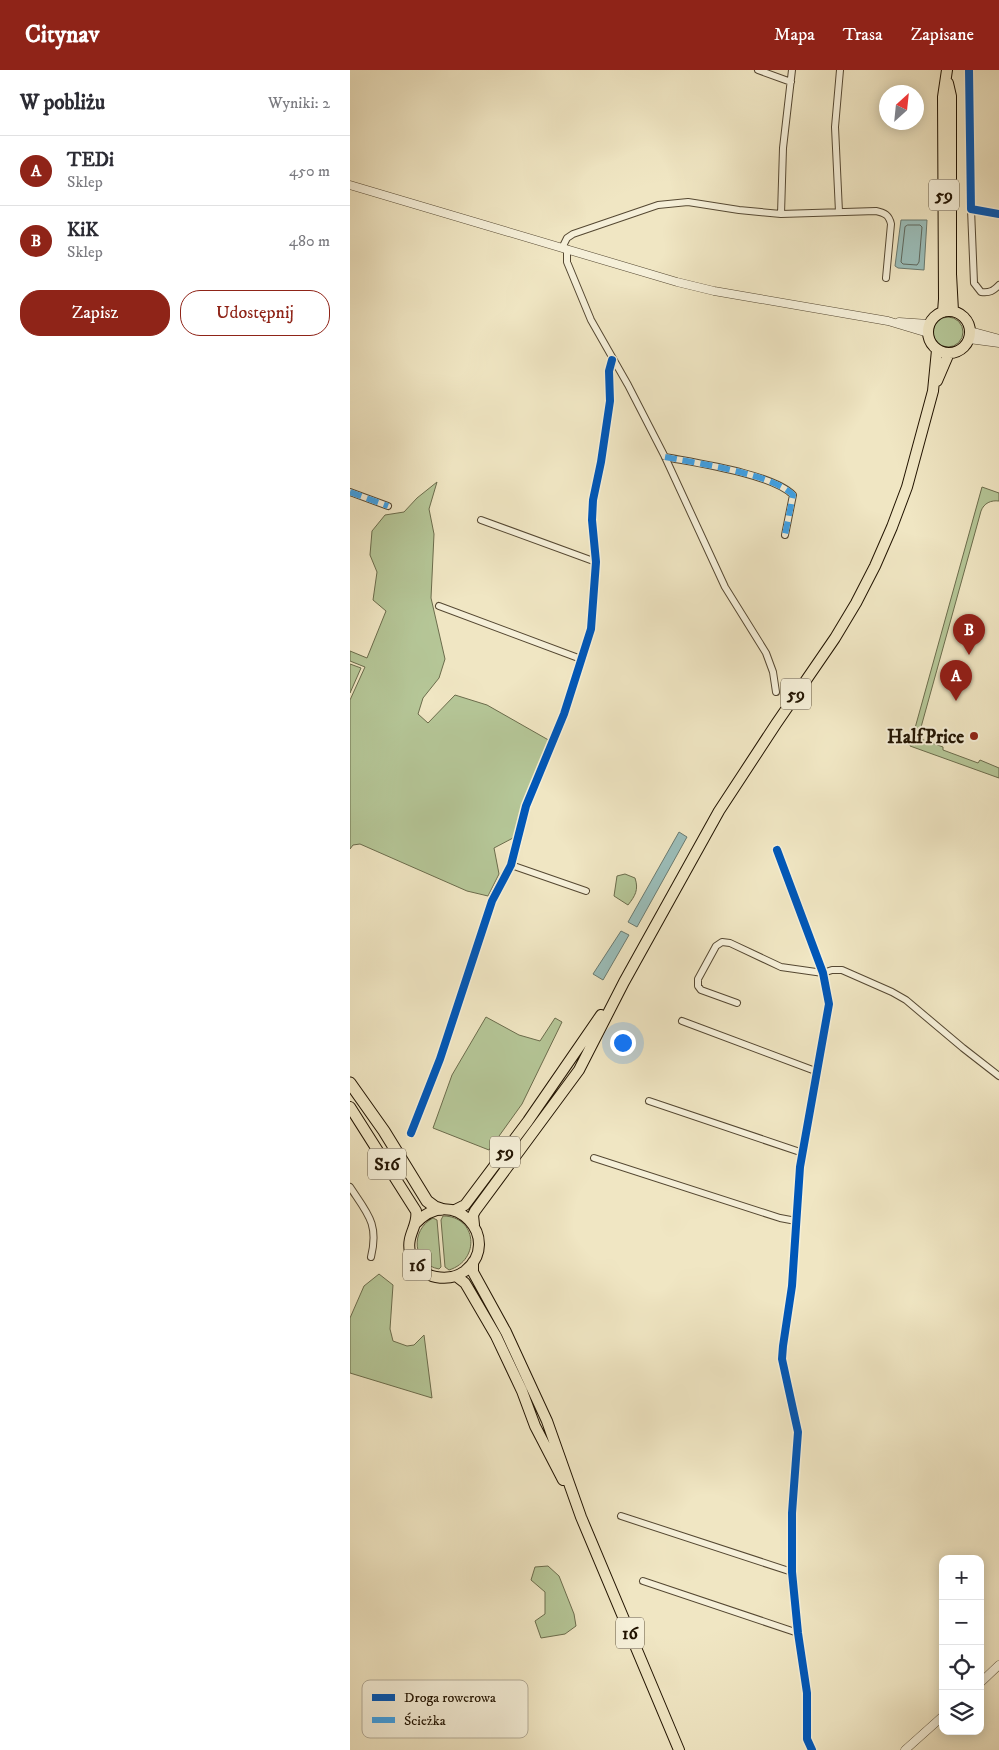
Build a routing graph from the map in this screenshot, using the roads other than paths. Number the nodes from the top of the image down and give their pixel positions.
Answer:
1 (758, 70) edge
2 (792, 70) edge
3 (840, 70) edge
4 (947, 74) edge
5 (790, 82) junction
6 (350, 185) edge
7 (839, 212) junction
8 (781, 214) junction
9 (999, 214) edge
10 (565, 249) junction
11 (886, 278) dead end
12 (999, 285) edge
13 (948, 312) junction
14 (929, 328) junction
15 (969, 335) junction
16 (999, 341) edge
17 (937, 350) junction
18 (949, 353) junction
19 (612, 360) junction
20 (933, 391) junction
21 (665, 457) junction
22 (350, 492) edge
23 (388, 506) dead end
24 (481, 520) dead end
25 (785, 535) dead end
26 (596, 562) junction
27 (439, 606) dead end
28 (581, 659) junction
29 (776, 692) dead end
30 (777, 850) dead end
31 (511, 865) junction
32 (586, 891) dead end
33 (823, 973) junction
34 (624, 982) junction
35 (737, 1003) dead end
36 (682, 1021) dead end
37 (818, 1072) junction
38 (999, 1076) edge
39 (350, 1083) edge
40 (649, 1100) dead end
41 (350, 1107) edge
42 (411, 1133) dead end
43 (803, 1153) junction
44 (594, 1158) dead end
45 (350, 1187) edge
46 (440, 1208) junction
47 (455, 1210) junction
48 (796, 1221) junction
49 (415, 1224) junction
50 (474, 1225) junction
51 (371, 1257) dead end
52 (473, 1262) junction
53 (456, 1276) junction
54 (621, 1516) dead end
55 (581, 1517) junction
56 (792, 1572) junction
57 (643, 1581) dead end
58 (798, 1633) junction
59 (999, 1665) edge
60 (984, 1678) edge
61 (939, 1720) edge
62 (679, 1750) edge
63 (812, 1750) edge
64 (905, 1750) edge

1 - 5 street
2 - 5 street
3 - 7 street
4 - 13 main road, 59
5 - 8 street
6 - 10 street
7 - 8 street
7 - 11 street
8 - 10 street
9 - 12 street
10 - 14 street
10 - 19 street
13 - 14 main road
13 - 15 main road
14 - 17 main road
15 - 16 street
15 - 18 main road
17 - 18 main road
17 - 20 main road, 59
18 - 20 main road, 59
19 - 21 street
19 - 26 street
20 - 34 main road, 59
21 - 25 street
21 - 29 street
22 - 23 street
24 - 26 street
26 - 28 street
27 - 28 street
28 - 31 street
30 - 33 street
31 - 32 street
31 - 42 street
33 - 35 street
33 - 37 street
33 - 38 street
34 - 47 main road, 59
34 - 50 main road, 59
36 - 37 street
37 - 43 street
39 - 46 highway, S16
40 - 43 street
41 - 49 main road, S16
43 - 48 street
44 - 48 street
45 - 51 street
46 - 47 main road
46 - 49 main road, 16
47 - 50 main road
48 - 56 street
49 - 53 main road, 16
50 - 52 main road
52 - 53 main road, 16
52 - 55 main road, 16
53 - 55 main road, 16
54 - 56 street
55 - 62 main road, 16
56 - 58 street
57 - 58 street
58 - 63 street
59 - 60 street
61 - 64 street

